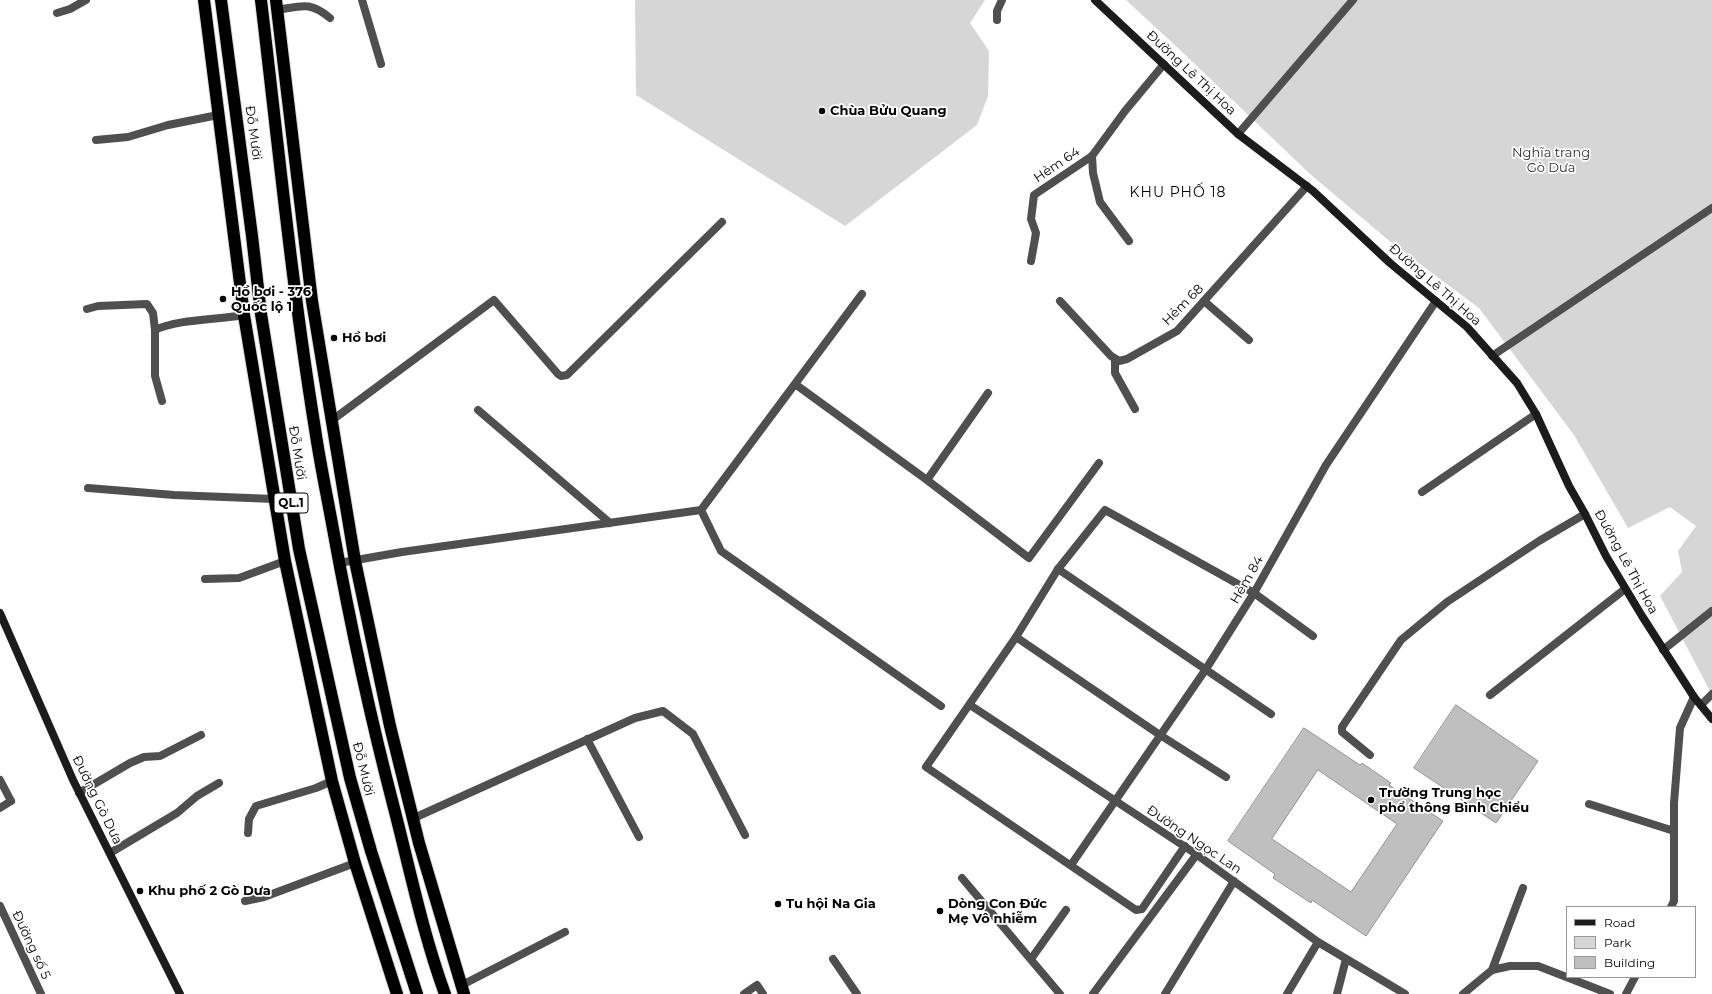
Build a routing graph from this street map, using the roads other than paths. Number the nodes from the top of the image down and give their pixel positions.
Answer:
1 (86, 0) edge
2 (204, 0) edge
3 (221, 0) edge
4 (261, 0) edge
5 (362, 0) edge
6 (1002, 0) edge
7 (1094, 0) edge
8 (1353, 0) edge
9 (277, 5) edge
10 (57, 13) dead end
11 (330, 18) dead end
12 (997, 20) dead end
13 (381, 64) dead end
14 (1164, 64) junction
15 (218, 115) junction
16 (1238, 134) junction
17 (96, 140) dead end
18 (1092, 156) junction
19 (1307, 186) junction
20 (1712, 208) edge
21 (722, 222) dead end
22 (1129, 241) dead end
23 (1032, 261) dead end
24 (862, 294) dead end
25 (1060, 301) dead end
26 (1204, 301) junction
27 (1436, 301) junction
28 (87, 309) dead end
29 (244, 315) junction
30 (155, 330) junction
31 (1249, 340) dead end
32 (1492, 356) junction
33 (1115, 360) junction
34 (795, 384) junction
35 (988, 393) dead end
36 (162, 401) dead end
37 (1135, 409) dead end
38 (478, 410) dead end
39 (1536, 414) junction
40 (331, 421) junction
41 (1100, 462) dead end
42 (927, 480) junction
43 (88, 488) dead end
44 (1422, 492) dead end
45 (274, 499) junction
46 (701, 510) junction
47 (1585, 514) junction
48 (610, 523) junction
49 (285, 561) junction
50 (356, 561) junction
51 (340, 563) junction
52 (1058, 569) junction
53 (205, 579) dead end
54 (1625, 589) junction
55 (1254, 593) junction
56 (1712, 611) edge
57 (0, 613) edge
58 (1313, 636) dead end
59 (1016, 637) junction
60 (1663, 650) junction
61 (1206, 669) junction
62 (1712, 694) edge
63 (1490, 695) dead end
64 (1694, 697) junction
65 (970, 705) junction
66 (941, 706) dead end
67 (1701, 706) junction
68 (1271, 714) dead end
69 (1712, 719) edge
70 (201, 735) dead end
71 (1160, 735) junction
72 (587, 740) junction
73 (1370, 754) dead end
74 (1226, 777) dead end
75 (0, 780) edge
76 (332, 781) junction
77 (219, 783) dead end
78 (79, 793) junction
79 (1115, 801) junction
80 (1589, 804) dead end
81 (0, 808) edge
82 (414, 818) junction
83 (1674, 831) junction
84 (248, 833) dead end
85 (745, 835) dead end
86 (639, 837) dead end
87 (1185, 846) junction
88 (110, 853) junction
89 (1195, 853) junction
90 (355, 862) junction
91 (1071, 865) junction
92 (962, 878) dead end
93 (1234, 881) junction
94 (1523, 888) dead end
95 (245, 901) dead end
96 (0, 906) edge
97 (1672, 906) edge
98 (1066, 910) dead end
99 (565, 932) dead end
100 (1318, 942) junction
101 (833, 959) dead end
102 (1031, 959) junction
103 (1346, 959) junction
104 (1492, 970) junction
105 (1566, 977) edge
106 (1569, 978) edge
107 (1634, 978) edge
108 (463, 989) edge
109 (41, 994) edge
110 (180, 994) edge
111 (397, 994) edge
112 (417, 994) edge
113 (445, 994) edge
114 (744, 994) edge
115 (763, 994) edge
116 (857, 994) edge
117 (1060, 994) edge
118 (1093, 994) edge
119 (1165, 994) edge
120 (1287, 994) edge
121 (1337, 994) edge
122 (1405, 994) edge
123 (1464, 994) edge
124 (1610, 994) edge
125 (1626, 994) edge

1 - 10 street
2 - 15 highway, QL.1
3 - 112 highway, Đỗ Mười / QL.1
4 - 51 highway, Đỗ Mười / QL.1
5 - 13 street
6 - 12 street
7 - 14 street, Đường Lê Thị Hoa
8 - 16 street
9 - 11 street
9 - 40 highway
14 - 16 street, Đường Lê Thị Hoa
14 - 18 street, Hẻm 64
15 - 17 street
15 - 29 highway, QL.1
16 - 19 street, Đường Lê Thị Hoa
18 - 22 street
18 - 23 street, Hẻm 64
19 - 26 street, Hẻm 68
19 - 27 street, Đường Lê Thị Hoa
20 - 32 street
21 - 40 street
24 - 34 street
25 - 33 street
26 - 31 street
26 - 33 street, Hẻm 68
27 - 32 street, Đường Lê Thị Hoa
27 - 55 street, Hẻm 84
28 - 30 street
29 - 30 street
29 - 45 highway, QL.1
30 - 36 street
32 - 39 street, Đường Lê Thị Hoa
33 - 37 street
34 - 42 street
34 - 46 street
35 - 42 street
38 - 48 street
39 - 44 street
39 - 47 street, Đường Lê Thị Hoa
40 - 50 highway
41 - 42 street
43 - 45 street
45 - 49 highway, QL.1
46 - 48 street
46 - 66 street
47 - 54 street, Đường Lê Thị Hoa
47 - 73 street
48 - 50 street
49 - 53 street
49 - 76 highway, QL.1
50 - 51 street
50 - 82 highway
51 - 113 highway, Đỗ Mười / QL.1
52 - 55 street
52 - 59 street
52 - 61 street
54 - 60 street, Đường Lê Thị Hoa
54 - 63 street
55 - 58 street
55 - 61 street, Hẻm 84
56 - 60 street
57 - 78 street, Đường Gò Dưa
59 - 65 street
59 - 71 street
60 - 64 street, Đường Lê Thị Hoa
61 - 68 street
61 - 71 street, Hẻm 84
62 - 67 street
64 - 67 street, Đường Lê Thị Hoa
64 - 83 street
65 - 79 street, Đường Ngọc Lan
65 - 91 street
67 - 69 street, Đường Lê Thị Hoa
70 - 78 street
71 - 74 street
71 - 79 street, Hẻm 84
72 - 82 street
72 - 85 street
72 - 86 street
75 - 81 street
76 - 84 street
76 - 90 highway, QL.1
77 - 88 street
78 - 88 street, Đường Gò Dưa
79 - 87 street, Đường Ngọc Lan
79 - 91 street, Hẻm 84
80 - 83 street
82 - 108 highway
83 - 97 street
87 - 89 street, Đường Ngọc Lan
87 - 91 street
88 - 110 street, Đường Gò Dưa
89 - 93 street, Đường Ngọc Lan
89 - 118 street
90 - 95 street
90 - 111 highway, QL.1
92 - 102 street
93 - 100 street, Đường Ngọc Lan
93 - 119 street
94 - 104 street
96 - 109 street, Đường số 5
98 - 102 street
99 - 108 street
100 - 103 street, Đường Ngọc Lan
100 - 120 street
101 - 116 street
102 - 117 street
103 - 121 street
103 - 122 street, Đường Ngọc Lan
104 - 105 street
104 - 123 street
106 - 124 street
107 - 125 street
114 - 115 street

